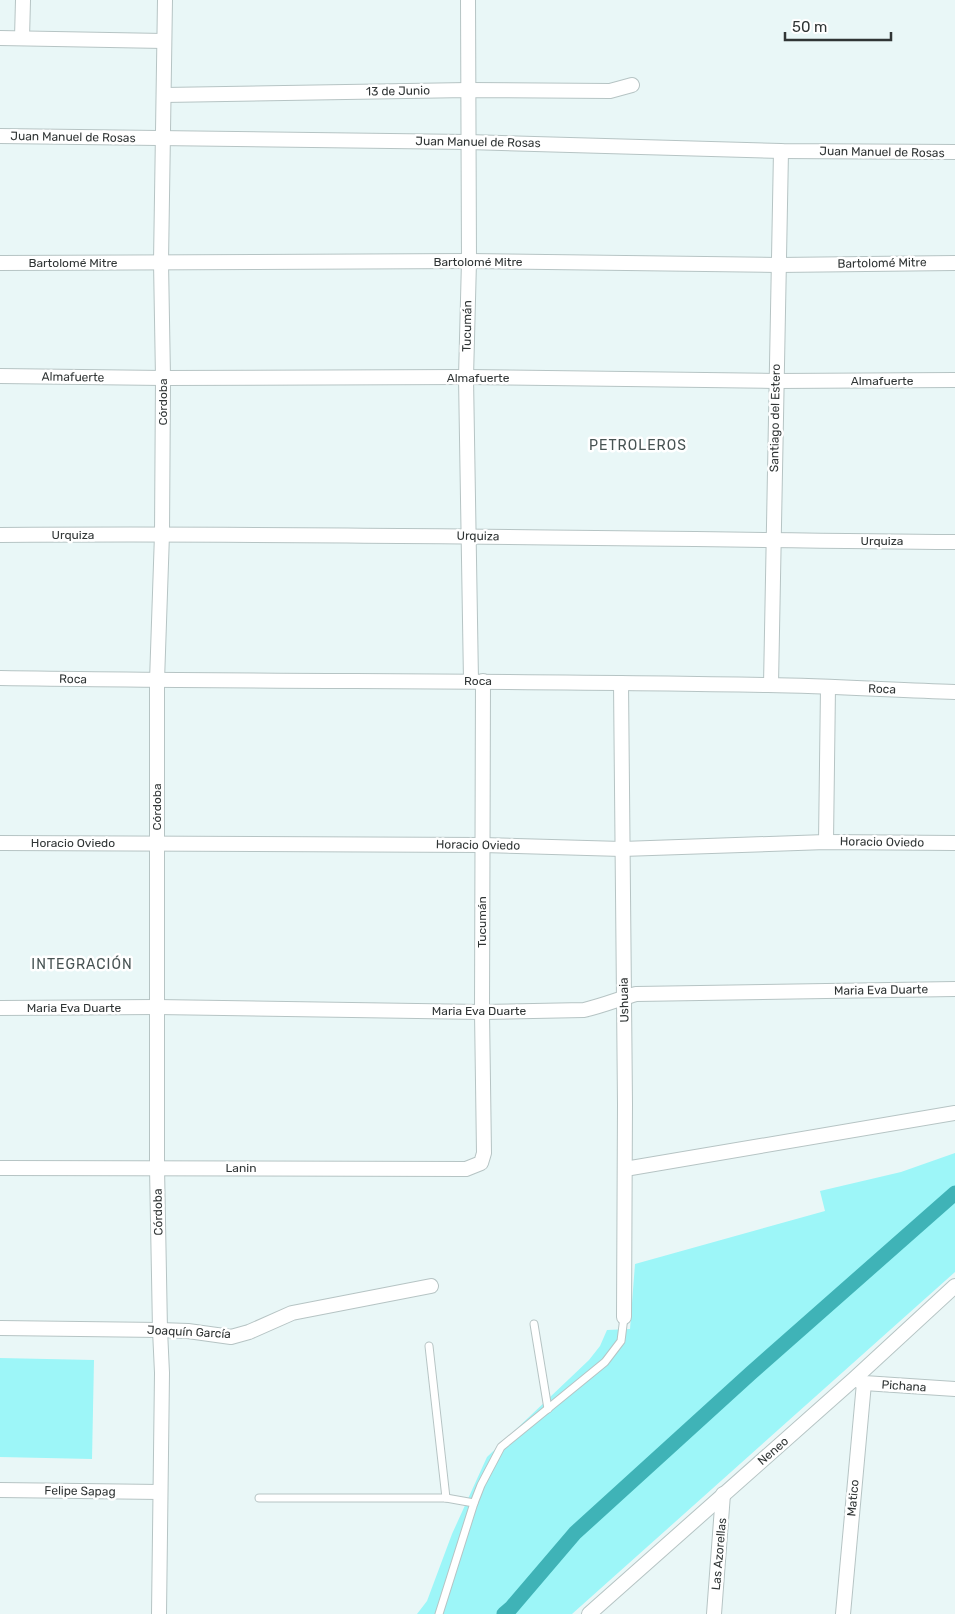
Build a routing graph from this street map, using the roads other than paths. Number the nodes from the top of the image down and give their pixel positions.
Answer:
1 (24, 0) edge
2 (164, 0) edge
3 (468, 0) edge
4 (0, 38) edge
5 (22, 38) junction
6 (164, 41) junction
7 (632, 85) dead end
8 (468, 90) junction
9 (164, 95) junction
10 (0, 136) edge
11 (162, 138) junction
12 (468, 142) junction
13 (780, 151) junction
14 (955, 152) edge
15 (469, 261) junction
16 (161, 262) junction
17 (955, 262) edge
18 (0, 263) edge
19 (778, 265) junction
20 (0, 376) edge
21 (163, 378) junction
22 (466, 378) junction
23 (955, 380) edge
24 (776, 381) junction
25 (162, 534) junction
26 (0, 535) edge
27 (469, 536) junction
28 (773, 540) junction
29 (955, 542) edge
30 (0, 678) edge
31 (157, 680) junction
32 (477, 681) junction
33 (621, 683) junction
34 (772, 685) junction
35 (828, 687) junction
36 (955, 692) edge
37 (826, 842) junction
38 (0, 843) edge
39 (955, 843) edge
40 (157, 844) junction
41 (483, 845) junction
42 (622, 849) junction
43 (955, 989) edge
44 (624, 997) junction
45 (0, 1008) edge
46 (157, 1008) junction
47 (482, 1012) junction
48 (955, 1113) edge
49 (481, 1163) joint
50 (157, 1167) junction
51 (0, 1168) edge
52 (625, 1169) junction
53 (431, 1286) dead end
54 (955, 1286) edge
55 (624, 1317) joint
56 (534, 1324) dead end
57 (0, 1328) edge
58 (160, 1330) junction
59 (429, 1346) dead end
60 (859, 1381) junction
61 (955, 1389) edge
62 (548, 1409) junction
63 (0, 1490) edge
64 (160, 1492) junction
65 (723, 1494) junction
66 (259, 1498) dead end
67 (446, 1498) junction
68 (474, 1503) junction
69 (159, 1614) edge
70 (439, 1614) edge
71 (589, 1614) edge
72 (714, 1614) edge
73 (843, 1614) edge

1 - 5 street
2 - 6 street, Córdoba
3 - 8 street, Tucumán
4 - 5 street
5 - 6 street
6 - 9 street, Córdoba
7 - 8 street, 13 de Junio
8 - 9 street, 13 de Junio
8 - 12 street, Tucumán
9 - 11 street, Córdoba
10 - 11 street, Juan Manuel de Rosas
11 - 12 street, Juan Manuel de Rosas
11 - 16 street, Córdoba
12 - 13 street, Juan Manuel de Rosas
12 - 15 street, Tucumán
13 - 14 street, Juan Manuel de Rosas
13 - 19 street, Santiago del Estero
15 - 16 street, Bartolomé Mitre
15 - 19 street, Bartolomé Mitre
15 - 22 street, Tucumán
16 - 18 street, Bartolomé Mitre
16 - 21 street, Córdoba
17 - 19 street, Bartolomé Mitre
19 - 24 street, Santiago del Estero
20 - 21 street, Almafuerte
21 - 22 street, Almafuerte
21 - 25 street, Córdoba
22 - 24 street, Almafuerte
22 - 27 street, Tucumán
23 - 24 street, Almafuerte
24 - 28 street, Santiago del Estero
25 - 26 street, Urquiza
25 - 27 street, Urquiza
25 - 31 street, Córdoba
27 - 28 street, Urquiza
27 - 32 street, Tucumán
28 - 29 street, Urquiza
28 - 34 street, Santiago del Estero
30 - 31 street, Roca
31 - 32 street, Roca
31 - 40 street, Córdoba
32 - 33 street, Roca
32 - 41 street, Tucumán
33 - 34 street, Roca
33 - 42 street, Ushuaia
34 - 35 street, Roca
35 - 36 street, Roca
35 - 37 street
37 - 39 street, Horacio Oviedo
37 - 42 street, Horacio Oviedo
38 - 40 street, Horacio Oviedo
40 - 41 street, Horacio Oviedo
40 - 46 street, Córdoba
41 - 42 street, Horacio Oviedo
41 - 47 street, Tucumán
42 - 44 street, Ushuaia
43 - 44 street, Maria Eva Duarte
44 - 47 street, Maria Eva Duarte
44 - 52 street, Ushuaia
45 - 46 street, Maria Eva Duarte
46 - 47 street, Maria Eva Duarte
46 - 50 street, Córdoba
47 - 49 street, Tucumán
48 - 52 street
49 - 50 street, Lanin
50 - 51 street, Lanin
50 - 58 street, Córdoba
52 - 55 street, Ushuaia
53 - 58 street, Joaquín García
54 - 60 street, Neneo
55 - 62 lane
56 - 62 lane
57 - 58 street, Joaquín García
58 - 64 street, Córdoba
59 - 67 lane
60 - 61 street, Pichana
60 - 65 street, Neneo
60 - 73 street, Matico
62 - 68 lane
63 - 64 street, Felipe Sapag
64 - 69 street, Córdoba
65 - 71 street, Neneo
65 - 72 street, Las Azorellas
66 - 67 lane
67 - 68 lane
68 - 70 lane

